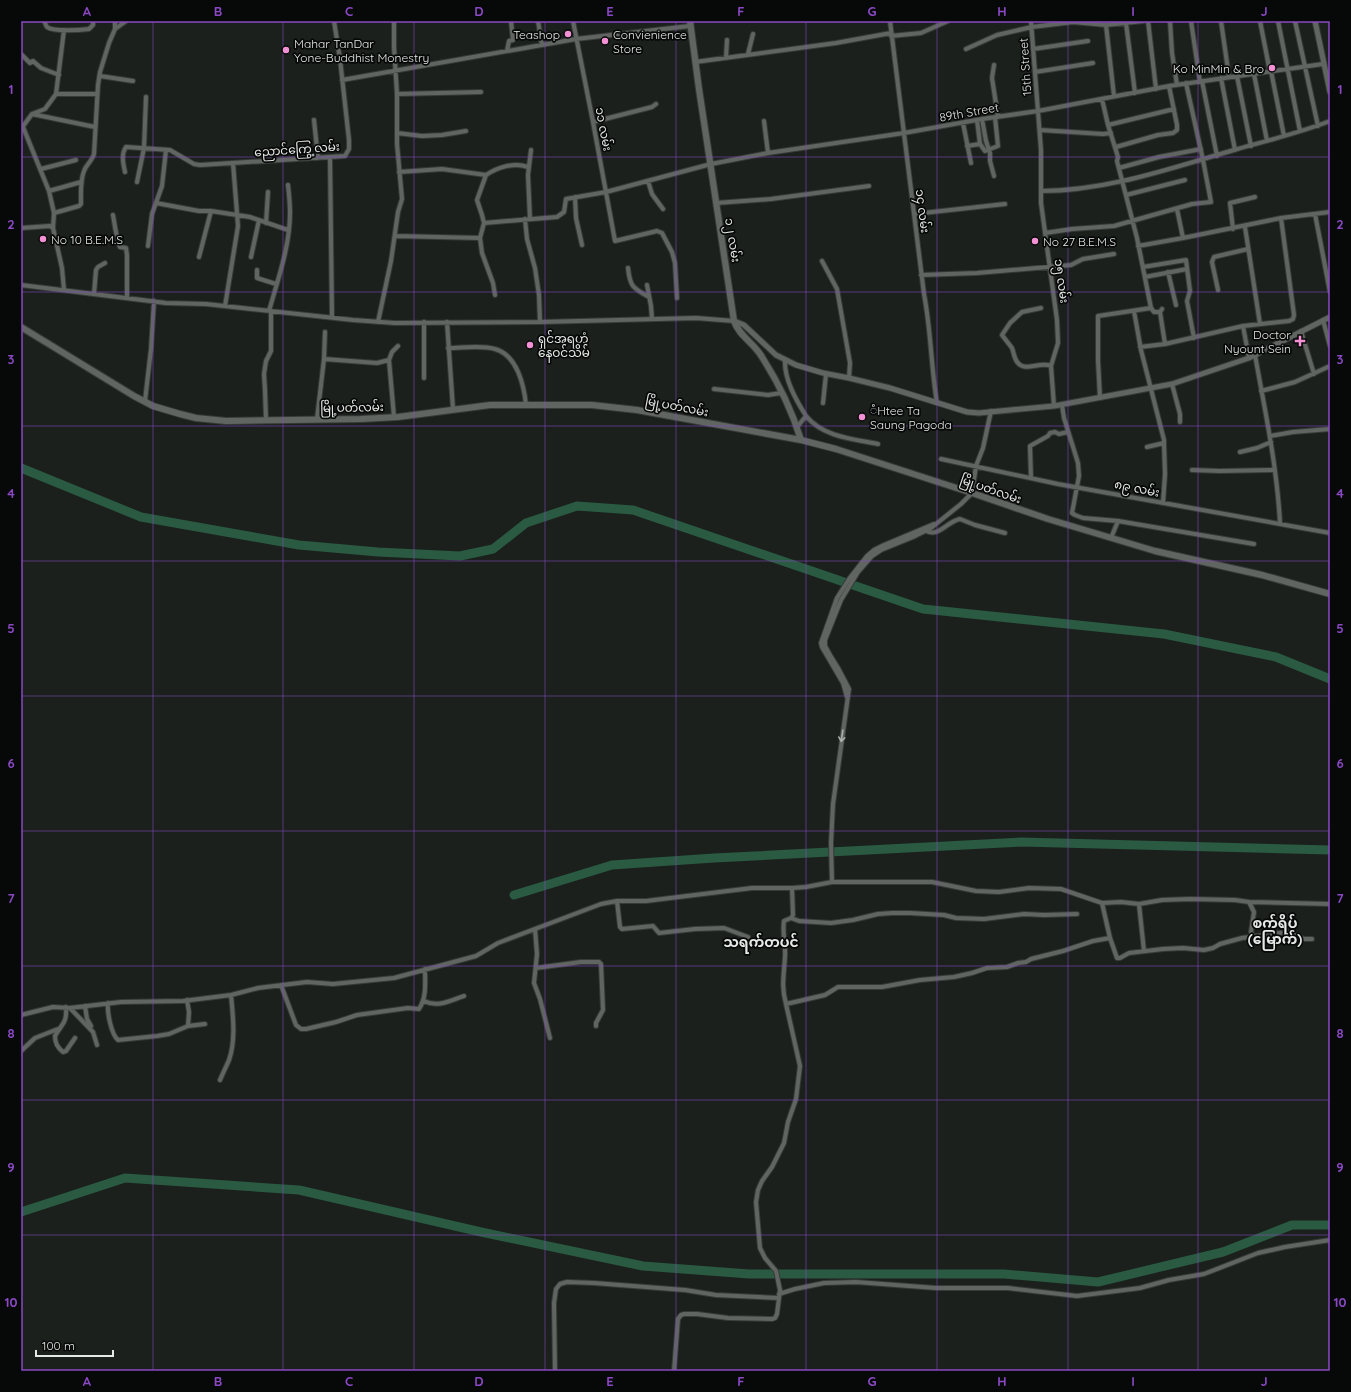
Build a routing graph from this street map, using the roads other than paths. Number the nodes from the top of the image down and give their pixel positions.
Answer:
1 (44, 21) edge
2 (93, 21) edge
3 (115, 21) edge
4 (126, 21) edge
5 (334, 21) edge
6 (394, 21) edge
7 (511, 21) edge
8 (538, 21) edge
9 (573, 21) edge
10 (890, 21) edge
11 (948, 21) edge
12 (1031, 21) edge
13 (1143, 21) edge
14 (1148, 21) edge
15 (1170, 21) edge
16 (1191, 21) edge
17 (1221, 21) edge
18 (1260, 21) edge
19 (1278, 21) edge
20 (1295, 21) edge
21 (1314, 21) edge
22 (1126, 22) junction
23 (690, 24) edge
24 (1106, 25) junction
25 (1032, 28) junction
26 (115, 29) junction
27 (64, 30) junction
28 (753, 34) dead end
29 (891, 35) junction
30 (576, 39) junction
31 (727, 40) dead end
32 (1088, 40) dead end
33 (542, 45) junction
34 (966, 49) dead end
35 (1033, 49) junction
36 (507, 51) junction
37 (21, 54) edge
38 (748, 54) junction
39 (726, 58) junction
40 (695, 62) junction
41 (1093, 63) dead end
42 (994, 65) dead end
43 (1324, 65) junction
44 (1330, 65) edge
45 (1304, 66) junction
46 (1287, 69) junction
47 (395, 70) junction
48 (1035, 72) junction
49 (1270, 72) junction
50 (1254, 74) junction
51 (59, 75) junction
52 (100, 76) junction
53 (1237, 76) junction
54 (1228, 77) junction
55 (1221, 78) junction
56 (342, 80) junction
57 (134, 81) dead end
58 (1201, 81) junction
59 (1186, 84) junction
60 (1177, 85) junction
61 (1169, 86) junction
62 (1156, 89) junction
63 (481, 92) dead end
64 (1330, 92) edge
65 (1135, 93) junction
66 (56, 94) junction
67 (97, 94) junction
68 (397, 94) junction
69 (1114, 96) junction
70 (146, 98) dead end
71 (1102, 99) junction
72 (656, 104) dead end
73 (1174, 109) junction
74 (1038, 111) junction
75 (32, 114) junction
76 (996, 117) junction
77 (314, 120) dead end
78 (980, 120) junction
79 (764, 121) dead end
80 (1330, 121) edge
81 (593, 122) junction
82 (963, 123) junction
83 (1108, 124) junction
84 (1318, 126) junction
85 (96, 127) junction
86 (22, 128) edge
87 (1040, 130) junction
88 (466, 131) dead end
89 (1300, 131) junction
90 (397, 133) junction
91 (904, 133) junction
92 (1111, 133) junction
93 (1284, 136) junction
94 (1267, 141) junction
95 (980, 144) junction
96 (967, 146) junction
97 (1251, 146) junction
98 (1116, 147) junction
99 (144, 148) junction
100 (1201, 149) junction
101 (166, 150) junction
102 (531, 150) dead end
103 (1235, 150) junction
104 (988, 151) junction
105 (768, 153) junction
106 (1217, 156) junction
107 (330, 157) junction
108 (318, 158) junction
109 (76, 160) dead end
110 (1203, 160) junction
111 (233, 163) junction
112 (971, 163) dead end
113 (711, 164) junction
114 (528, 167) junction
115 (1118, 168) junction
116 (41, 169) junction
117 (125, 172) dead end
118 (399, 172) junction
119 (486, 175) junction
120 (994, 176) dead end
121 (1185, 180) dead end
122 (648, 181) junction
123 (1122, 181) junction
124 (81, 182) junction
125 (137, 182) dead end
126 (288, 185) dead end
127 (869, 186) dead end
128 (48, 191) junction
129 (1041, 191) junction
130 (268, 192) dead end
131 (606, 192) junction
132 (1126, 195) junction
133 (575, 197) junction
134 (1255, 197) dead end
135 (156, 203) junction
136 (716, 203) junction
137 (1005, 204) dead end
138 (663, 209) dead end
139 (1177, 209) junction
140 (211, 211) junction
141 (1330, 212) edge
142 (54, 213) junction
143 (237, 214) junction
144 (914, 214) junction
145 (1315, 214) junction
146 (113, 215) dead end
147 (1281, 218) junction
148 (525, 219) junction
149 (530, 219) junction
150 (259, 220) junction
151 (1132, 220) junction
152 (266, 223) junction
153 (484, 223) junction
154 (1245, 227) junction
155 (21, 228) edge
156 (53, 228) junction
157 (1233, 229) junction
158 (288, 230) junction
159 (1045, 233) junction
160 (395, 236) junction
161 (480, 238) junction
162 (1183, 238) junction
163 (582, 245) dead end
164 (148, 246) dead end
165 (1138, 246) junction
166 (1248, 248) junction
167 (1114, 254) dead end
168 (198, 257) dead end
169 (250, 257) dead end
170 (822, 261) dead end
171 (104, 263) dead end
172 (1050, 267) junction
173 (1143, 267) junction
174 (628, 268) dead end
175 (1187, 269) junction
176 (257, 270) dead end
177 (1168, 272) junction
178 (921, 275) junction
179 (1145, 278) junction
180 (276, 284) junction
181 (21, 285) edge
182 (647, 285) dead end
183 (64, 290) junction
184 (1218, 290) dead end
185 (1330, 292) edge
186 (94, 294) junction
187 (495, 295) dead end
188 (649, 297) junction
189 (127, 298) junction
190 (676, 298) dead end
191 (154, 301) junction
192 (1176, 305) dead end
193 (225, 306) junction
194 (1041, 308) dead end
195 (1151, 308) junction
196 (270, 311) junction
197 (1134, 311) junction
198 (332, 317) junction
199 (1330, 317) edge
200 (652, 319) junction
201 (734, 320) junction
202 (1323, 320) junction
203 (378, 322) junction
204 (424, 322) junction
205 (447, 322) junction
206 (540, 322) junction
207 (1260, 324) junction
208 (1243, 326) junction
209 (21, 327) edge
210 (325, 332) dead end
211 (1301, 332) junction
212 (1194, 338) junction
213 (1165, 344) junction
214 (398, 346) dead end
215 (1330, 346) edge
216 (1140, 347) junction
217 (448, 348) junction
218 (1255, 355) junction
219 (1249, 358) junction
220 (324, 359) junction
221 (389, 360) junction
222 (784, 360) junction
223 (1051, 366) junction
224 (1330, 366) edge
225 (826, 374) junction
226 (1314, 374) junction
227 (424, 378) dead end
228 (849, 378) junction
229 (1172, 384) junction
230 (1151, 388) junction
231 (714, 389) dead end
232 (1261, 391) junction
233 (781, 393) junction
234 (1100, 398) junction
235 (145, 401) junction
236 (822, 403) dead end
237 (937, 403) junction
238 (526, 405) junction
239 (1062, 405) junction
240 (1054, 406) junction
241 (453, 409) junction
242 (991, 411) junction
243 (806, 416) junction
244 (394, 417) junction
245 (317, 419) junction
246 (266, 420) junction
247 (1180, 422) dead end
248 (797, 427) junction
249 (1330, 429) edge
250 (1068, 432) junction
251 (1270, 436) junction
252 (801, 440) junction
253 (1271, 442) junction
254 (1164, 443) junction
255 (878, 444) dead end
256 (1147, 447) dead end
257 (1240, 452) dead end
258 (941, 459) dead end
259 (976, 466) junction
260 (1192, 470) dead end
261 (1274, 470) junction
262 (1031, 478) junction
263 (1077, 487) junction
264 (972, 493) junction
265 (1163, 503) junction
266 (1118, 521) junction
267 (936, 523) junction
268 (1280, 523) junction
269 (926, 531) junction
270 (1330, 531) edge
271 (1005, 534) dead end
272 (1110, 538) junction
273 (1254, 544) dead end
274 (851, 580) junction
275 (1330, 594) edge
276 (832, 882) junction
277 (792, 888) junction
278 (616, 901) junction
279 (1249, 902) junction
280 (1102, 903) junction
281 (1139, 904) junction
282 (1330, 904) edge
283 (1077, 914) dead end
284 (792, 918) junction
285 (535, 929) junction
286 (1253, 936) junction
287 (748, 937) dead end
288 (1110, 938) junction
289 (1312, 939) dead end
290 (1144, 951) junction
291 (536, 968) junction
292 (424, 969) junction
293 (281, 986) junction
294 (231, 995) junction
295 (464, 996) dead end
296 (187, 1000) junction
297 (424, 1001) junction
298 (108, 1003) junction
299 (786, 1004) junction
300 (85, 1006) junction
301 (68, 1008) junction
302 (21, 1015) edge
303 (205, 1024) dead end
304 (188, 1026) junction
305 (596, 1026) dead end
306 (59, 1029) junction
307 (93, 1032) junction
308 (75, 1038) dead end
309 (550, 1038) dead end
310 (96, 1045) dead end
311 (21, 1051) edge
312 (220, 1080) dead end
313 (1330, 1240) edge
314 (779, 1294) junction
315 (555, 1371) edge
316 (674, 1371) edge

1 - 27 street
2 - 27 street
3 - 26 street
4 - 26 street
5 - 56 street, ညောင်ကြွေ့လမ်း
6 - 47 street
7 - 36 street
8 - 33 street
9 - 30 street, ၁၁ လမ်း
10 - 29 street, ၁၄ လမ်း
11 - 29 street
12 - 25 street, 15th Street
13 - 22 street
14 - 62 street
15 - 60 street
16 - 58 street
17 - 54 street
18 - 49 street
19 - 46 street
20 - 45 street
21 - 43 street
22 - 24 street
22 - 65 street
23 - 30 street
23 - 40 main road, ၁၂ လမ်း
24 - 25 street
24 - 69 street
25 - 34 street
25 - 35 street, 15th Street
26 - 52 street
27 - 51 street
28 - 38 street
29 - 38 street
29 - 91 street, ၁၄ လမ်း
30 - 33 street
30 - 81 street, ၁၁ လမ်း
31 - 39 street
32 - 35 street
33 - 36 street
35 - 48 street, 15th Street
36 - 47 street
37 - 51 street
38 - 39 street
39 - 40 street
40 - 113 main road, ၁၂ လမ်း
41 - 48 street
42 - 76 street
43 - 44 street, 89th Street
43 - 45 street, 89th Street
43 - 64 street
45 - 46 street, 89th Street
45 - 84 street
46 - 49 street, 89th Street
46 - 89 street
47 - 56 street
47 - 68 street
48 - 74 street, 15th Street
49 - 50 street, 89th Street
49 - 93 street
50 - 53 street, 89th Street
50 - 94 street
51 - 66 street
52 - 57 street
52 - 67 street
53 - 54 street, 89th Street
53 - 97 street
54 - 55 street, 89th Street
55 - 58 street, 89th Street
55 - 103 street
56 - 107 street, ညောင်ကြွေ့လမ်း
58 - 59 street, 89th Street
58 - 106 street
59 - 60 street, 89th Street
59 - 100 street
60 - 61 street, 89th Street
61 - 62 street, 89th Street
61 - 73 street
62 - 65 street, 89th Street
63 - 68 street
65 - 69 street, 89th Street
66 - 67 street
66 - 75 street
67 - 85 street
68 - 90 street
69 - 71 street, 89th Street
70 - 99 street
71 - 74 street, 89th Street
71 - 83 street
72 - 81 street
73 - 83 street
73 - 98 street
74 - 76 street, 89th Street
74 - 87 street, ၁၅ လမ်း
75 - 85 street
75 - 86 street
76 - 78 street, 89th Street
76 - 104 street
77 - 108 street
78 - 82 street, 89th Street
78 - 95 street
78 - 104 street
79 - 105 street
80 - 84 street
81 - 131 street, ၁၁ လမ်း
82 - 91 street, 89th Street
82 - 96 street
83 - 92 street
84 - 89 street
85 - 124 street
86 - 116 street
87 - 92 street
87 - 129 street, ၁၅ လမ်း
88 - 90 street
89 - 93 street
90 - 118 street
91 - 105 street, 89th Street
91 - 144 street, ၁၄ လမ်း
92 - 98 street
93 - 94 street
94 - 97 street
95 - 96 street
95 - 104 street
96 - 112 street
97 - 103 street
98 - 115 street
99 - 101 street, ညောင်ကြွေ့လမ်း
99 - 117 street, ညောင်ကြွေ့လမ်း
99 - 125 street
100 - 110 street
100 - 115 street
101 - 111 street, ညောင်ကြွေ့လမ်း
101 - 135 street
102 - 114 street
103 - 106 street
104 - 120 street
105 - 113 street, 89th Street
106 - 110 street
107 - 108 street, ညောင်ကြွေ့လမ်း
107 - 198 street
108 - 111 street, ညောင်ကြွေ့လမ်း
109 - 116 street
110 - 123 street
110 - 139 street
111 - 143 street
113 - 122 street, 89th Street
113 - 136 main road, ၁၂ လမ်း
114 - 119 street
114 - 149 street
115 - 123 street
116 - 128 street
118 - 119 street
118 - 160 street
119 - 153 street
121 - 132 street
122 - 131 street, 89th Street
122 - 138 street
123 - 129 street
123 - 132 street
124 - 128 street
124 - 142 street
126 - 158 street
127 - 136 street
128 - 142 street
129 - 159 street, ၁၅ လမ်း
130 - 152 street
131 - 133 street, 89th Street
131 - 190 street, ၁၁ လမ်း
132 - 151 street
133 - 149 street
133 - 163 street
134 - 157 street
135 - 140 street
135 - 164 street
136 - 201 main road, ၁၂ လမ်း
137 - 144 street
139 - 151 street
139 - 162 street
140 - 143 street
140 - 168 street
141 - 145 street
142 - 156 street
143 - 150 street
143 - 193 street
144 - 178 street, ၁၄ လမ်း
145 - 147 street
145 - 185 street
146 - 189 street
147 - 154 street
147 - 207 street
148 - 149 street
148 - 153 street
148 - 206 street
150 - 152 street
150 - 169 street
151 - 159 street
151 - 165 street
152 - 158 street
153 - 161 street
154 - 157 street
154 - 166 street
155 - 156 street
156 - 183 street
157 - 162 street
158 - 180 street
159 - 172 street, ၁၅ လမ်း
160 - 161 street
160 - 203 street
161 - 187 street
162 - 165 street
165 - 173 street
166 - 184 street
166 - 207 street
167 - 172 street
170 - 228 street
171 - 186 street
172 - 178 street
172 - 223 street, ၁၅ လမ်း
173 - 175 street
173 - 179 street
174 - 188 street
175 - 177 street
175 - 212 street
176 - 180 street
177 - 179 street
177 - 192 street
178 - 237 street, ၁၄ လမ်း
179 - 195 street
180 - 196 street
181 - 183 street
182 - 188 street
183 - 186 street
186 - 189 street
188 - 200 street
189 - 191 street
191 - 193 street
191 - 235 street
193 - 196 street
194 - 223 street
195 - 197 street
195 - 213 street
196 - 198 street
196 - 246 street
197 - 216 street
197 - 234 street
198 - 203 street
199 - 202 street
200 - 201 street
200 - 206 street
201 - 222 street
201 - 233 main road, ၁၂ လမ်း
202 - 211 street
202 - 215 street
203 - 204 street
204 - 205 street
204 - 227 street
205 - 206 street
205 - 217 street
207 - 208 street
208 - 212 street
208 - 219 street
209 - 235 main road, မြို့ပတ်လမ်း
210 - 220 street
211 - 218 street
211 - 226 street
212 - 213 street
213 - 216 street
214 - 221 street
216 - 230 street
217 - 238 street
217 - 241 street
218 - 219 street
218 - 232 street
219 - 229 street
220 - 221 street
220 - 245 street
221 - 244 street
222 - 225 street
222 - 243 street
223 - 240 street, ၁၅ လမ်း
224 - 226 street
225 - 228 street
225 - 236 street
226 - 232 street
228 - 237 street
229 - 230 street
229 - 247 street
230 - 234 street
230 - 254 street
231 - 233 street
232 - 251 street
233 - 248 main road, ၁၂ လမ်း
234 - 239 street
235 - 246 main road, မြို့ပတ်လမ်း
237 - 242 street
238 - 241 main road, မြို့ပတ်လမ်း
238 - 252 main road, မြို့ပတ်လမ်း
239 - 240 street
239 - 250 street
240 - 242 street
241 - 244 main road, မြို့ပတ်လမ်း
242 - 259 street
243 - 248 street
243 - 255 street
244 - 245 main road, မြို့ပတ်လမ်း
245 - 246 main road, မြို့ပတ်လမ်း
248 - 252 main road, ၁၂ လမ်း
249 - 251 street
250 - 262 street
250 - 263 street
251 - 253 street
252 - 264 main road, မြို့ပတ်လမ်း
253 - 257 street
253 - 261 street
254 - 256 street
254 - 265 street
258 - 259 street, ၈၉ လမ်း
259 - 262 street, ၈၉ လမ်း
259 - 264 street
260 - 261 street
261 - 268 street
262 - 263 street, ၈၉ လမ်း
263 - 265 street, ၈၉ လမ်း
263 - 266 street
264 - 267 street
264 - 272 main road, မြို့ပတ်လမ်း
265 - 268 street, ၈၉ လမ်း
266 - 272 street
266 - 273 street
267 - 269 street
267 - 274 street
268 - 270 street, ၈၉ လမ်း
269 - 271 street
269 - 274 street
272 - 275 main road, မြို့ပတ်လမ်း
274 -> 276 street
276 - 277 street
276 - 280 street
277 - 278 street
277 - 284 street
278 - 285 street
278 - 287 street
279 - 281 street
279 - 282 street
279 - 286 street
280 - 281 street
280 - 288 street
281 - 290 street
283 - 284 street
284 - 299 street
285 - 291 street
285 - 292 street
286 - 289 street
286 - 290 street
288 - 290 street
288 - 299 street
291 - 305 street
291 - 309 street
292 - 293 street
292 - 297 street
293 - 294 street
293 - 297 street
294 - 296 street
294 - 312 street
295 - 297 street
296 - 298 street
296 - 304 street
298 - 300 street
298 - 304 street
299 - 314 street
300 - 301 street
300 - 307 street
301 - 302 street
301 - 306 street
301 - 307 street
303 - 304 street
306 - 308 street
306 - 311 street
307 - 310 street
313 - 314 street
314 - 315 street
314 - 316 street

